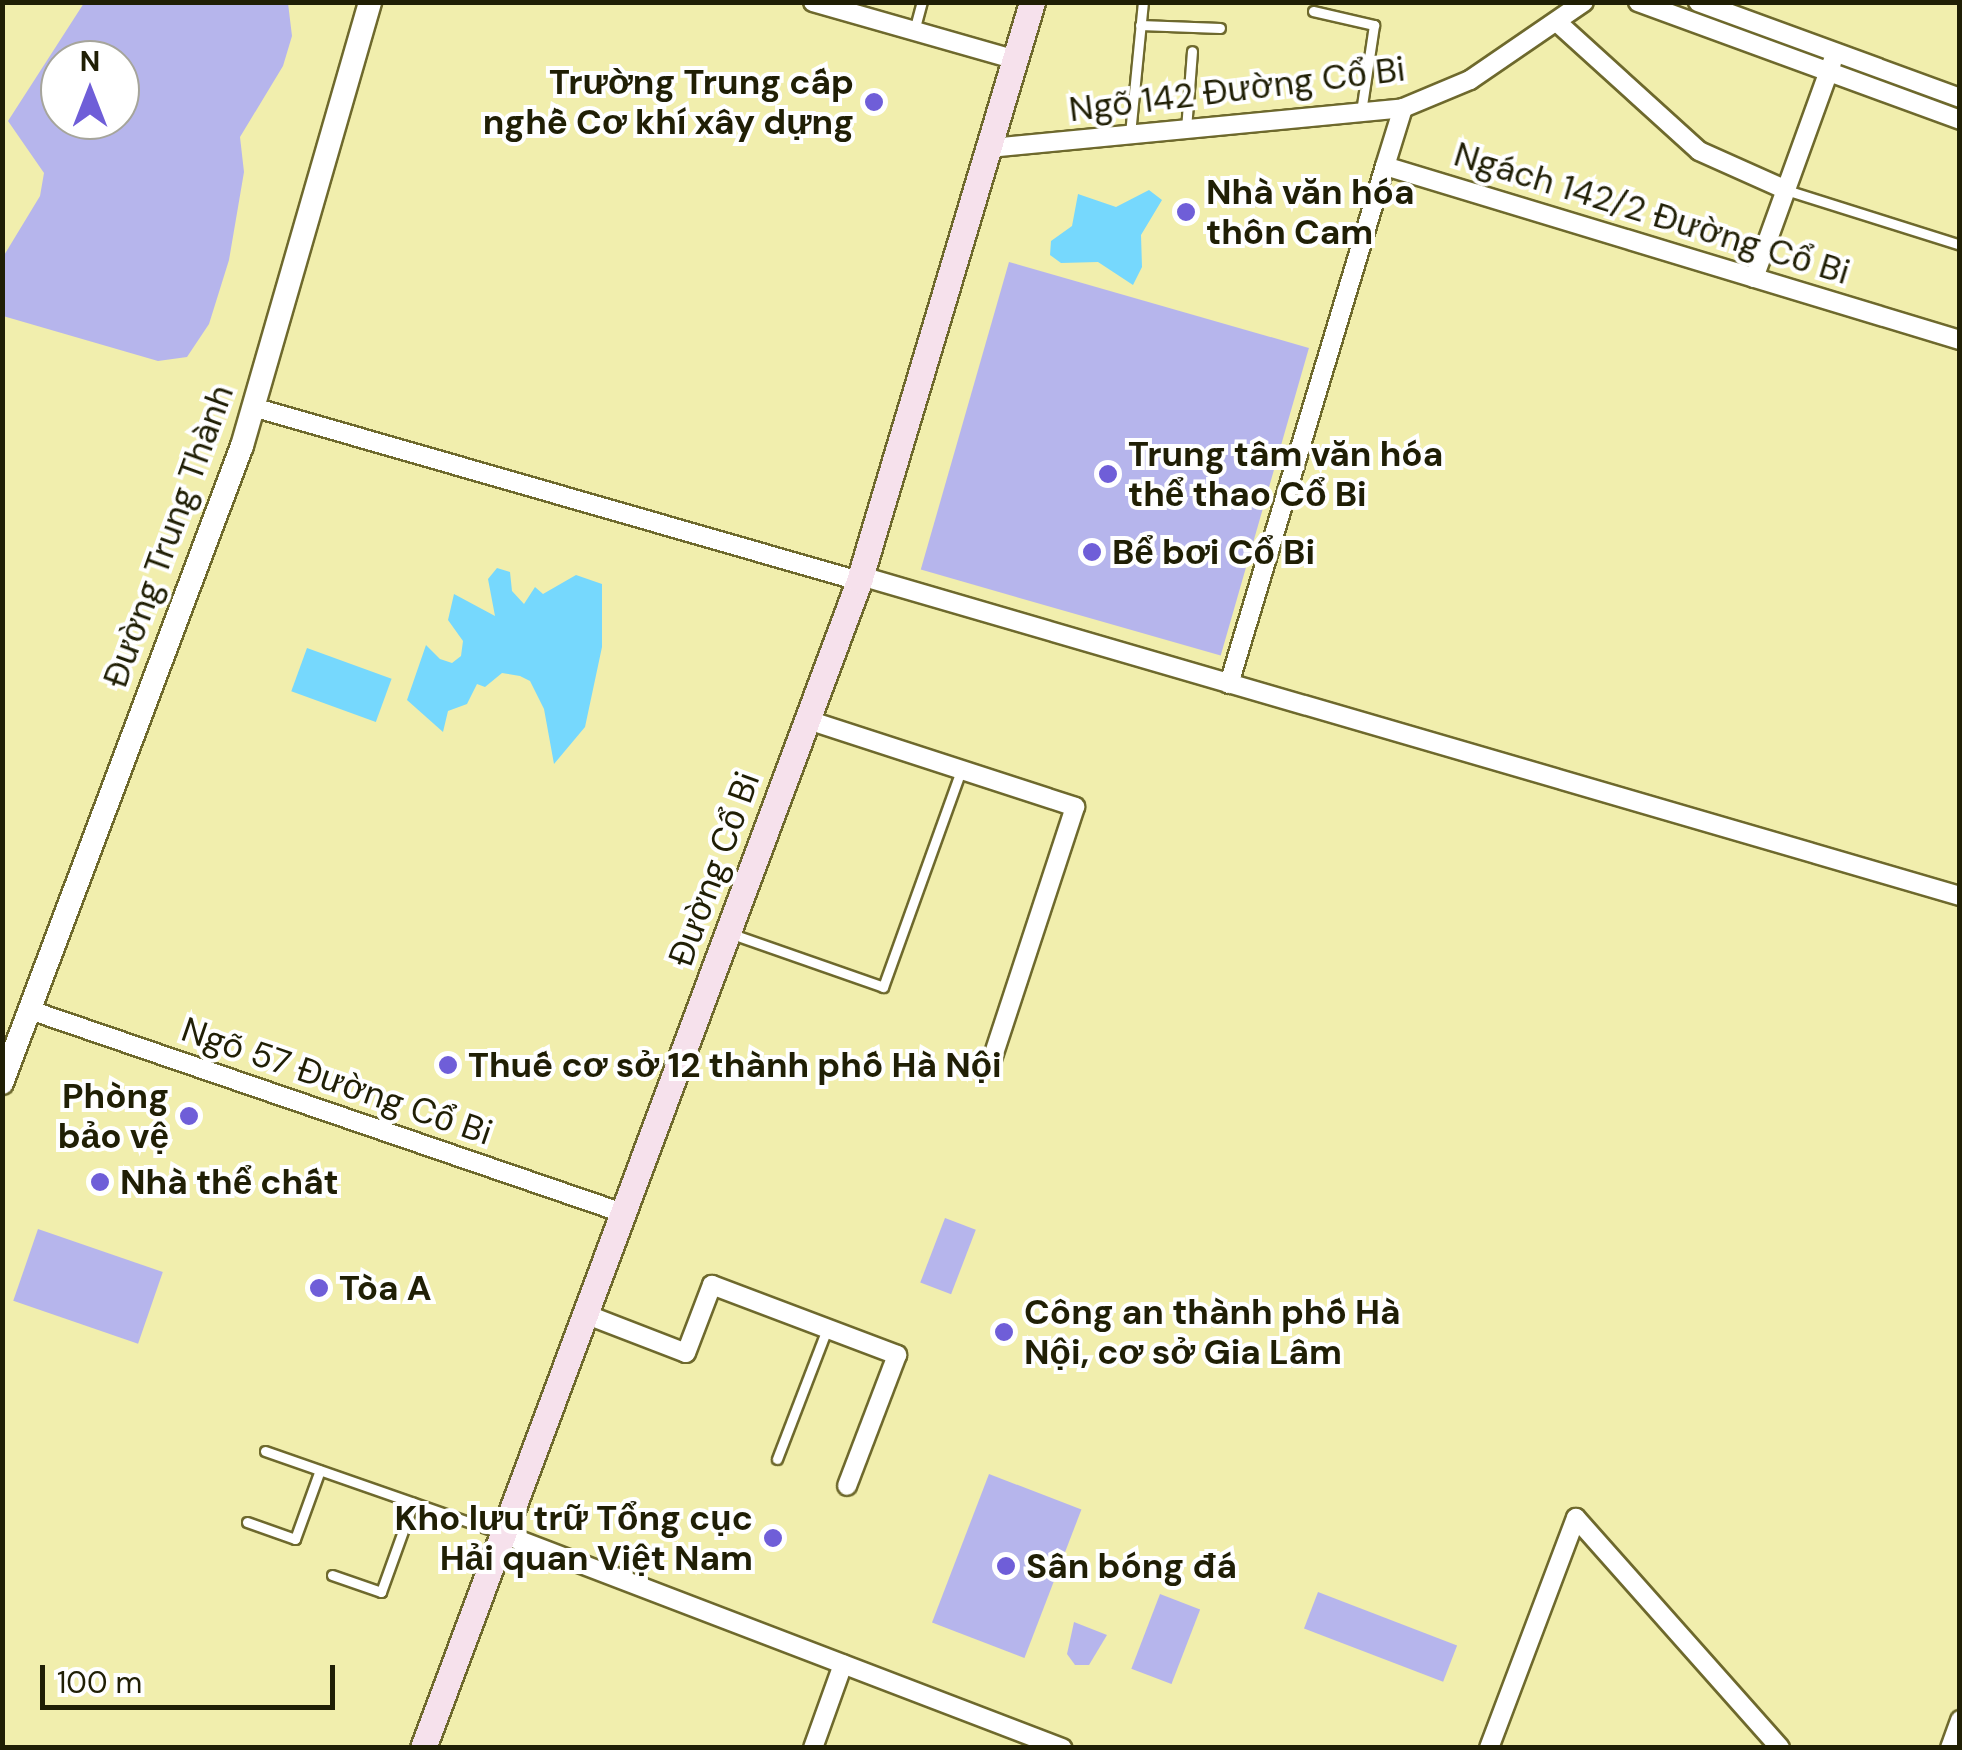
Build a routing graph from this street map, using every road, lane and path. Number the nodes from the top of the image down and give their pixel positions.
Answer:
1 (370, 2) edge
2 (922, 2) edge
3 (1032, 2) edge
4 (1143, 2) edge
5 (1584, 2) edge
6 (1638, 2) edge
7 (1698, 2) edge
8 (816, 3) edge
9 (1313, 11) dead end
10 (1558, 23) junction
11 (1140, 25) junction
12 (1220, 28) dead end
13 (914, 31) junction
14 (1192, 51) dead end
15 (1835, 53) junction
16 (1016, 60) junction
17 (1828, 72) junction
18 (1960, 98) edge
19 (1403, 108) junction
20 (1360, 115) junction
21 (1960, 120) edge
22 (1186, 132) junction
23 (1130, 136) junction
24 (990, 148) junction
25 (1385, 166) junction
26 (1786, 190) junction
27 (1960, 245) edge
28 (1754, 278) junction
29 (1960, 340) edge
30 (253, 407) junction
31 (860, 579) junction
32 (1229, 684) junction
33 (808, 720) junction
34 (961, 770) junction
35 (1960, 896) edge
36 (728, 932) junction
37 (30, 1010) junction
38 (992, 1060) dead end
39 (2, 1082) edge
40 (623, 1213) junction
41 (585, 1314) junction
42 (828, 1329) junction
43 (265, 1451) dead end
44 (777, 1459) dead end
45 (320, 1470) junction
46 (847, 1486) dead end
47 (413, 1502) junction
48 (248, 1522) dead end
49 (503, 1534) junction
50 (332, 1575) dead end
51 (843, 1664) junction
52 (1960, 1720) edge
53 (423, 1748) edge
54 (813, 1748) edge
55 (1062, 1748) edge
56 (1489, 1748) edge
57 (1780, 1748) edge
58 (1950, 1748) edge

1 - 30 street, Đường Trung Thành
2 - 13 lane
3 - 16 main road, Đường Cổ Bi
4 - 11 lane
5 - 10 street, Ngõ 142 Đường Cổ Bi
6 - 17 street
7 - 15 street
8 - 13 street
9 - 20 lane
10 - 19 street, Ngõ 142 Đường Cổ Bi
10 - 26 street
11 - 12 lane
11 - 23 lane
13 - 16 street
14 - 22 lane
15 - 17 street
15 - 18 street
16 - 24 main road, Đường Cổ Bi
17 - 21 street
17 - 26 street
19 - 20 street, Ngõ 142 Đường Cổ Bi
19 - 25 street
20 - 22 street, Ngõ 142 Đường Cổ Bi
22 - 23 street, Ngõ 142 Đường Cổ Bi
23 - 24 street, Ngõ 142 Đường Cổ Bi
24 - 31 main road, Đường Cổ Bi
25 - 28 street, Ngách 142/2 Đường Cổ Bi
25 - 32 street
26 - 27 lane
26 - 28 street
28 - 29 street, Ngách 142/2 Đường Cổ Bi
30 - 31 street
30 - 37 street, Đường Trung Thành
31 - 32 street
31 - 33 main road, Đường Cổ Bi
32 - 35 street
33 - 34 street
33 - 36 main road, Đường Cổ Bi
34 - 36 lane
34 - 38 street
36 - 40 main road, Đường Cổ Bi
37 - 39 street, Đường Trung Thành
37 - 40 street, Ngõ 57 Đường Cổ Bi
40 - 41 main road, Đường Cổ Bi
41 - 42 street
41 - 49 main road, Đường Cổ Bi
42 - 44 lane
42 - 46 street
43 - 45 lane
45 - 47 lane
45 - 48 lane
47 - 49 lane
47 - 50 lane
49 - 51 street
49 - 53 main road, Đường Cổ Bi
51 - 54 street
51 - 55 street
52 - 58 street
56 - 57 street

